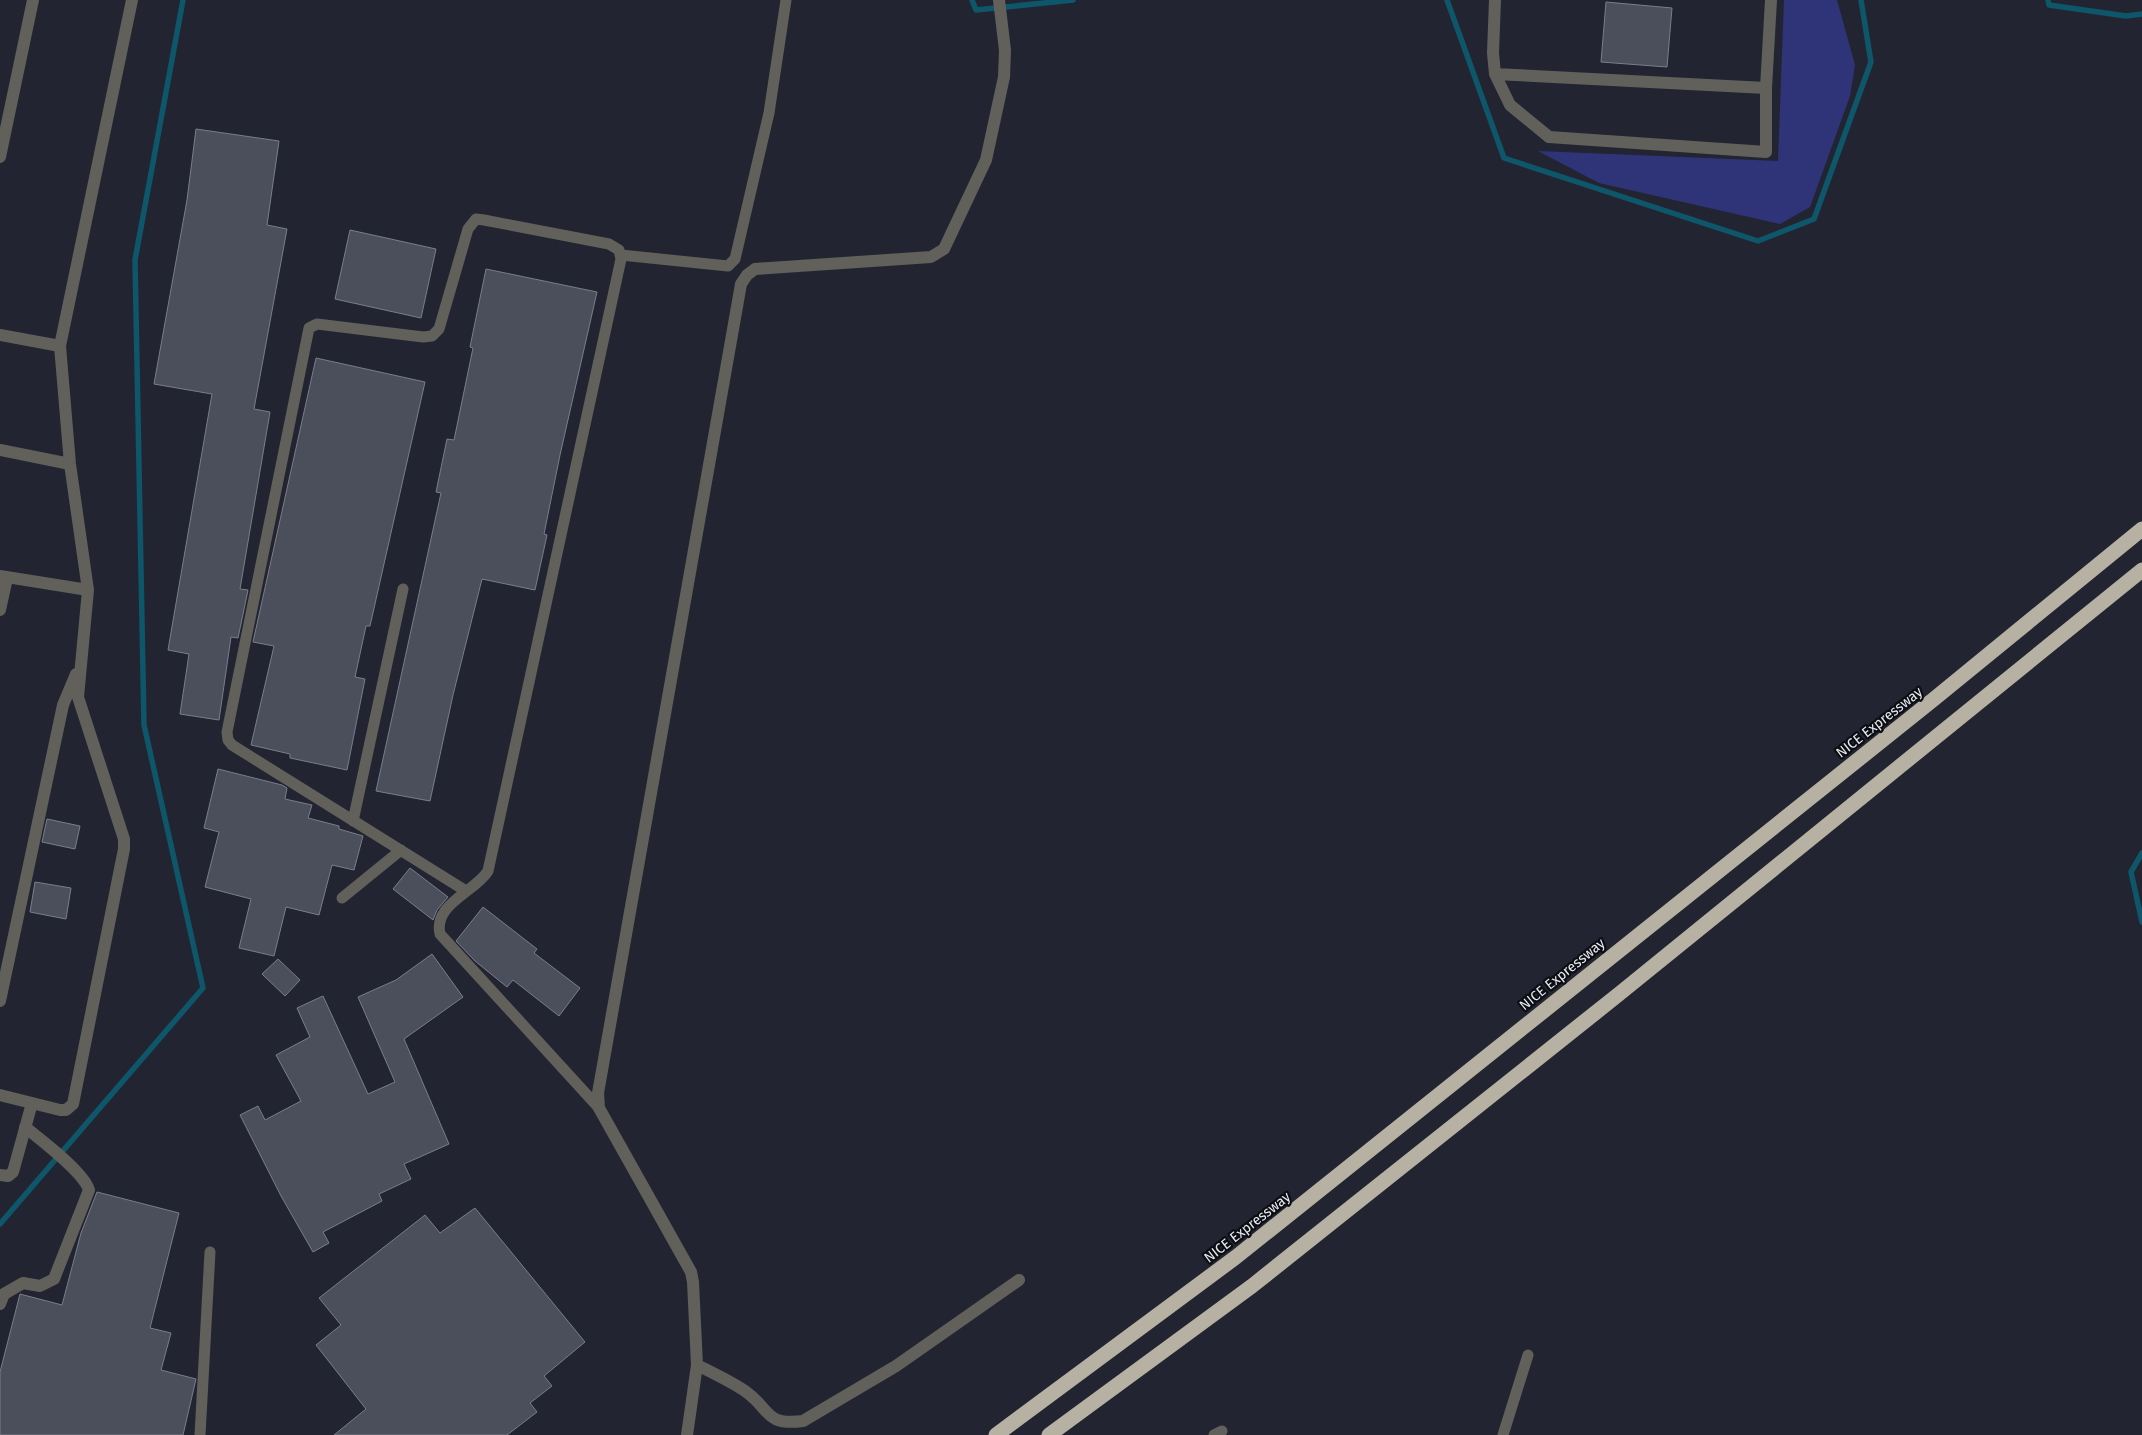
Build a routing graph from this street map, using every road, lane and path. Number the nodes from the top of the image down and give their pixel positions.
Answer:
1 (33, 0) edge
2 (132, 0) edge
3 (786, 0) edge
4 (999, 0) edge
5 (1495, 0) edge
6 (1771, 0) edge
7 (1496, 74) junction
8 (1766, 88) junction
9 (0, 157) edge
10 (621, 255) junction
11 (0, 335) edge
12 (60, 346) junction
13 (0, 450) edge
14 (70, 464) junction
15 (2142, 529) edge
16 (2142, 570) edge
17 (4, 577) edge
18 (403, 588) dead end
19 (88, 590) junction
20 (0, 610) edge
21 (80, 665) junction
22 (353, 820) junction
23 (401, 850) junction
24 (466, 891) junction
25 (342, 898) dead end
26 (0, 1001) edge
27 (0, 1096) edge
28 (32, 1103) junction
29 (599, 1108) junction
30 (25, 1127) junction
31 (0, 1175) edge
32 (210, 1252) dead end
33 (1018, 1280) dead end
34 (0, 1304) edge
35 (1528, 1355) dead end
36 (697, 1365) junction
37 (200, 1435) edge
38 (687, 1435) edge
39 (996, 1435) edge
40 (1049, 1435) edge
41 (1503, 1435) edge

1 - 9 street
2 - 12 street
3 - 10 lane
4 - 29 street
5 - 7 street
6 - 8 street
7 - 8 street
7 - 8 street
10 - 22 lane
10 - 24 lane
11 - 12 street
12 - 14 street
13 - 14 street
14 - 19 street
15 - 39 highway, NICE Expressway
16 - 40 highway
17 - 19 street
17 - 20 street
18 - 22 lane
19 - 21 street
21 - 26 street
21 - 28 street
22 - 23 lane
23 - 24 lane
23 - 25 lane
24 - 29 lane
27 - 28 street
28 - 30 street
29 - 36 street
30 - 31 street
30 - 34 street
32 - 37 lane
33 - 36 street
35 - 41 lane
36 - 38 street

